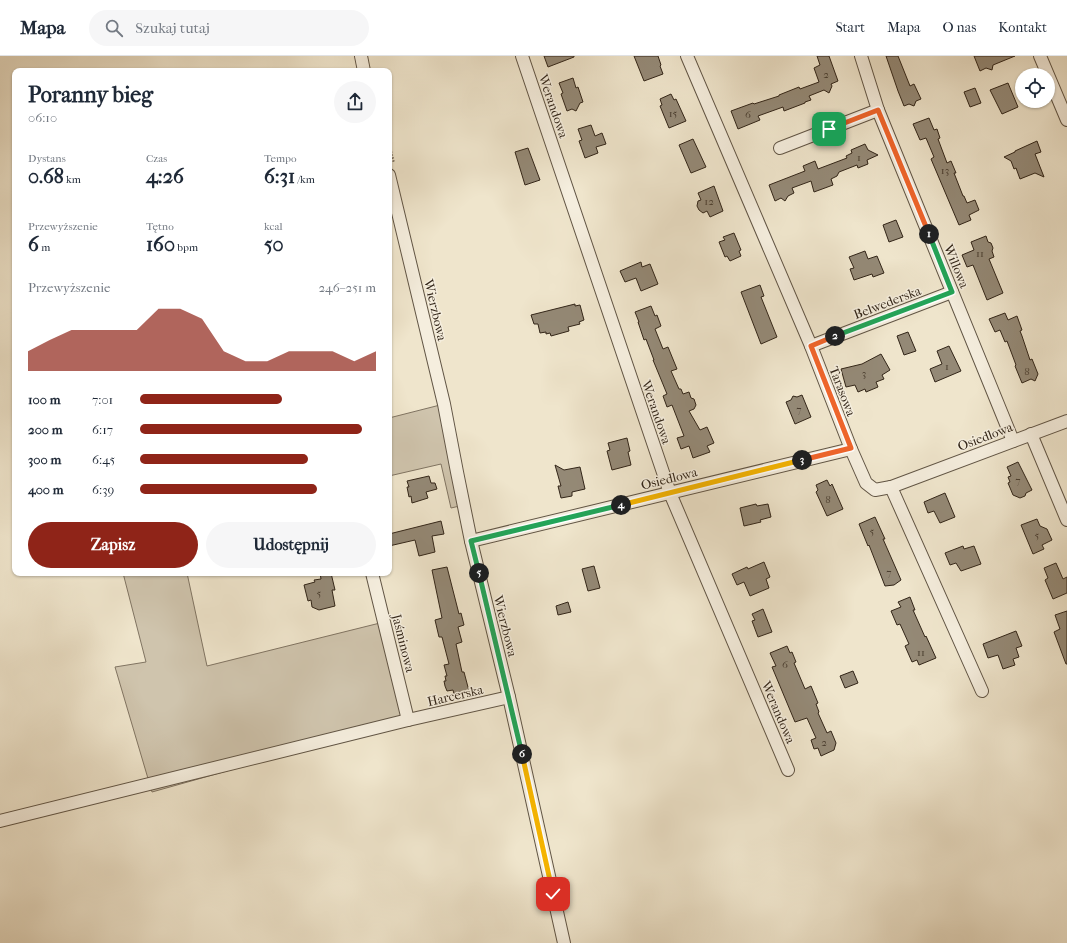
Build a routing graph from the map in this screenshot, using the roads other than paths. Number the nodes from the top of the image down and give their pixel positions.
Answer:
1 (361, 56) edge
2 (522, 56) edge
3 (687, 56) edge
4 (861, 56) edge
5 (1040, 56) edge
6 (363, 68) edge
7 (1062, 95) edge
8 (878, 110) junction
9 (1067, 120) edge
10 (780, 148) dead end
11 (392, 187) edge
12 (952, 292) junction
13 (811, 346) junction
14 (1067, 420) edge
15 (1031, 434) junction
16 (1013, 441) junction
17 (851, 448) junction
18 (891, 487) junction
19 (670, 493) junction
20 (1067, 520) edge
21 (471, 541) junction
22 (373, 576) edge
23 (982, 691) dead end
24 (509, 697) junction
25 (408, 720) junction
26 (788, 770) dead end
27 (0, 820) edge
28 (564, 943) edge

1 - 6 street
2 - 19 street, Werandowa
3 - 13 street, Tarasowa
4 - 8 street, Willowa
5 - 7 street
7 - 9 street
8 - 10 street
8 - 12 street, Willowa
11 - 21 street, Wierzbowa
12 - 13 street, Belwederska
12 - 16 street, Willowa
13 - 17 street, Tarasowa
14 - 15 street, Osiedlowa
15 - 16 street, Osiedlowa
15 - 20 street
16 - 18 street, Osiedlowa
17 - 18 street, Tarasowa
17 - 19 street, Osiedlowa
18 - 23 street
19 - 21 street, Osiedlowa
19 - 26 street, Werandowa
21 - 24 street, Wierzbowa
22 - 25 street, Jaśminowa
24 - 25 street, Harcerska
24 - 28 street, Wierzbowa
25 - 27 street, Harcerska

